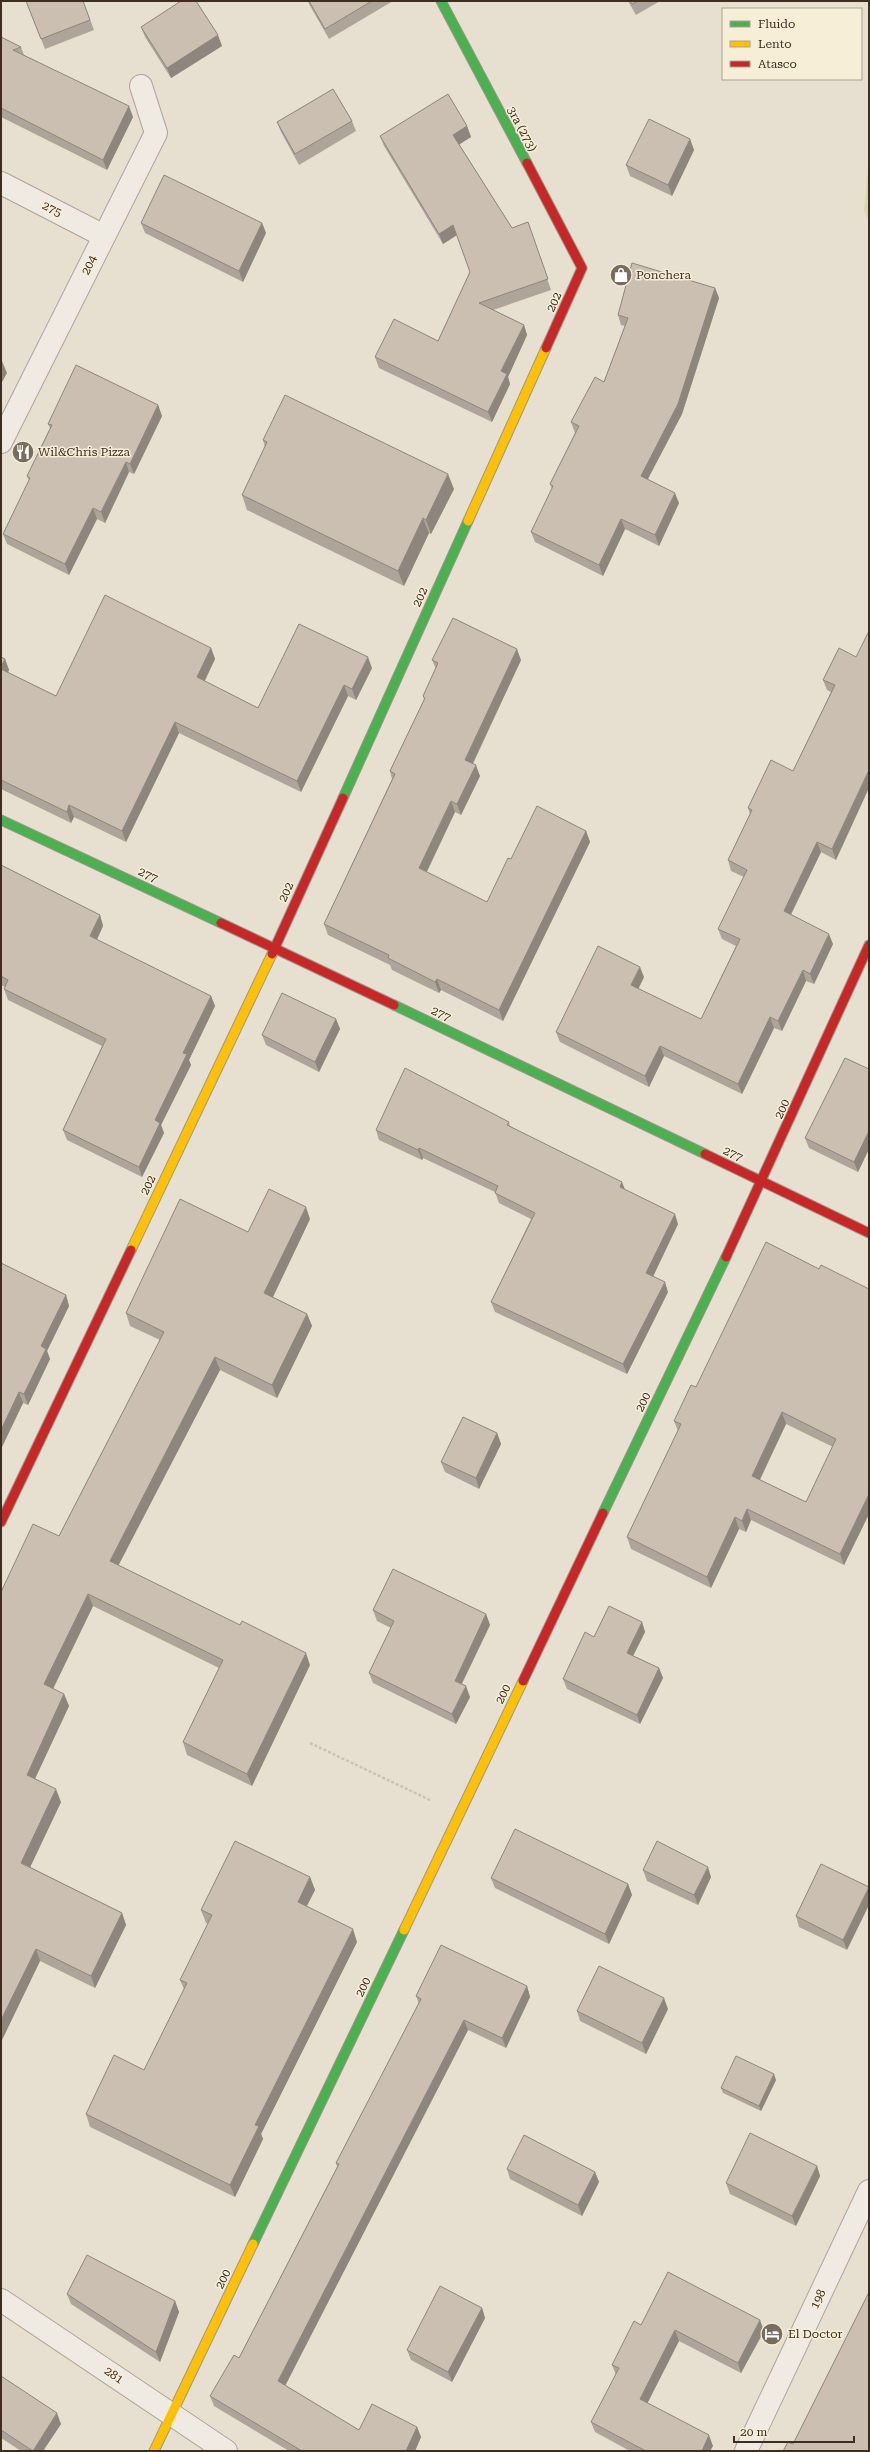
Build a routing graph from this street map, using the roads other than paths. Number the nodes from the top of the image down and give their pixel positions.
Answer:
1 (441, 1) edge
2 (140, 86) dead end
3 (1, 183) edge
4 (104, 236) junction
5 (582, 268) joint
6 (1, 442) edge
7 (1, 820) edge
8 (869, 945) edge
9 (275, 948) junction
10 (762, 1182) junction
11 (869, 1233) edge
12 (1, 1522) edge
13 (869, 2191) edge
14 (1, 2300) edge
15 (172, 2414) junction
16 (154, 2451) edge
17 (226, 2451) edge
18 (746, 2451) edge

1 - 5 street, 3ra (273)
2 - 4 street, 204
3 - 4 street, 275
4 - 6 street, 204
5 - 9 street, 202
7 - 9 street, 277
8 - 10 street, 200
9 - 10 street, 277
9 - 12 street, 202
10 - 11 street, 277
10 - 15 street, 200
13 - 18 street, 198
14 - 15 street, 281
15 - 16 street, 200
15 - 17 street, 281

